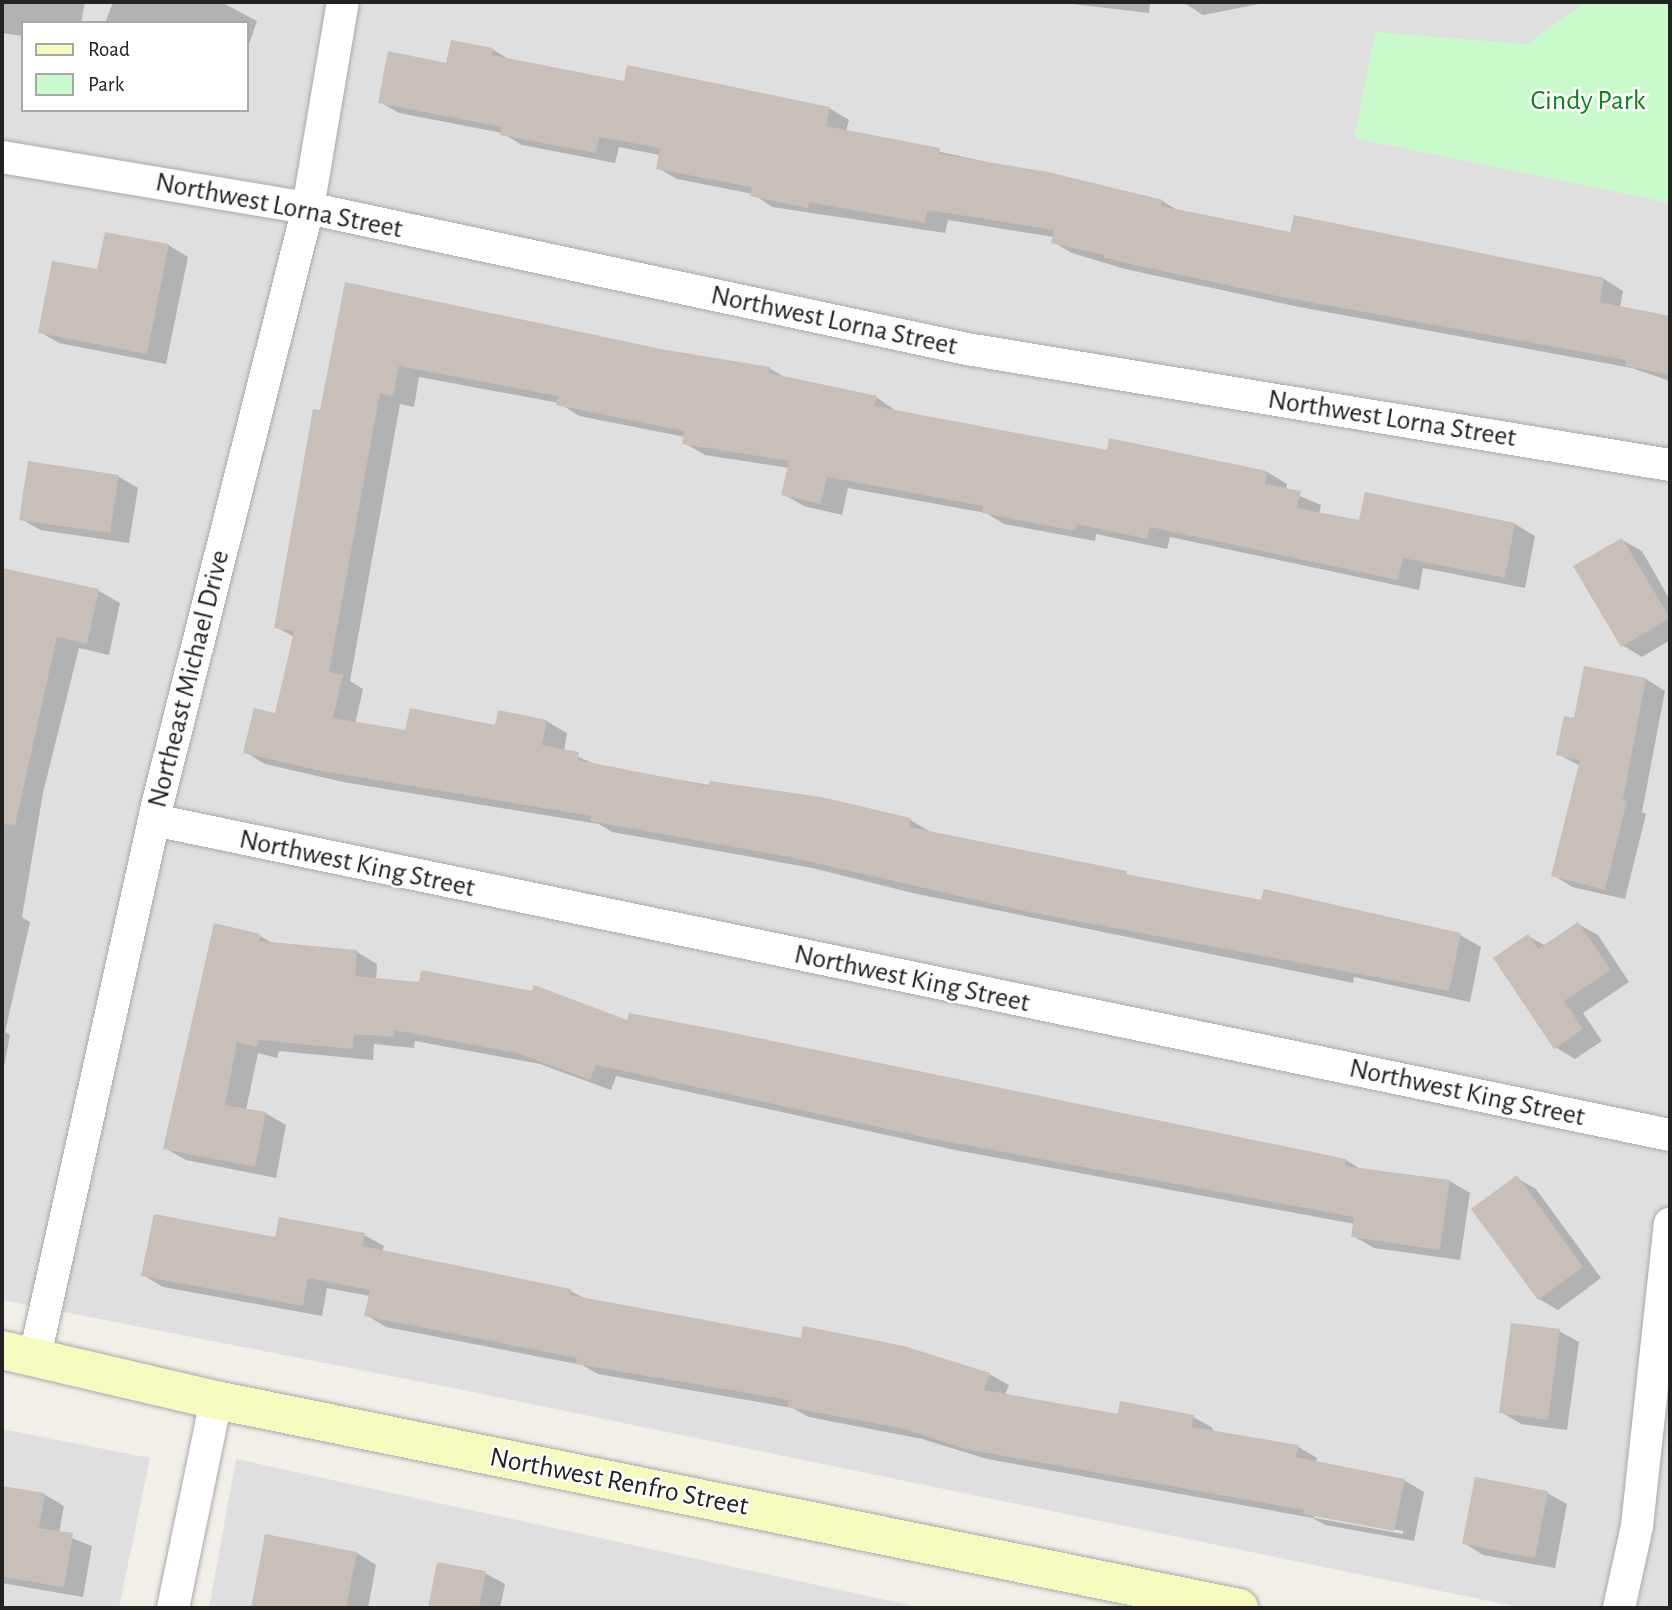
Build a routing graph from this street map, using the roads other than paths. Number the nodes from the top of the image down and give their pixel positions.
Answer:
1 (343, 2) edge
2 (2, 157) edge
3 (308, 208) junction
4 (1670, 464) edge
5 (154, 820) junction
6 (1670, 1135) edge
7 (1670, 1224) edge
8 (18, 1353) edge
9 (216, 1401) junction
10 (173, 1608) edge
11 (1238, 1608) edge
12 (1619, 1608) edge

1 - 3 street, Northeast Michael Drive
2 - 3 street, Northwest Lorna Street
3 - 4 street, Northwest Lorna Street
3 - 5 street, Northeast Michael Drive
5 - 6 street, Northwest King Street
5 - 8 street, Northeast Michael Drive
7 - 12 street
8 - 9 main road, Northwest Renfro Street
9 - 10 street
9 - 11 main road, Northwest Renfro Street

